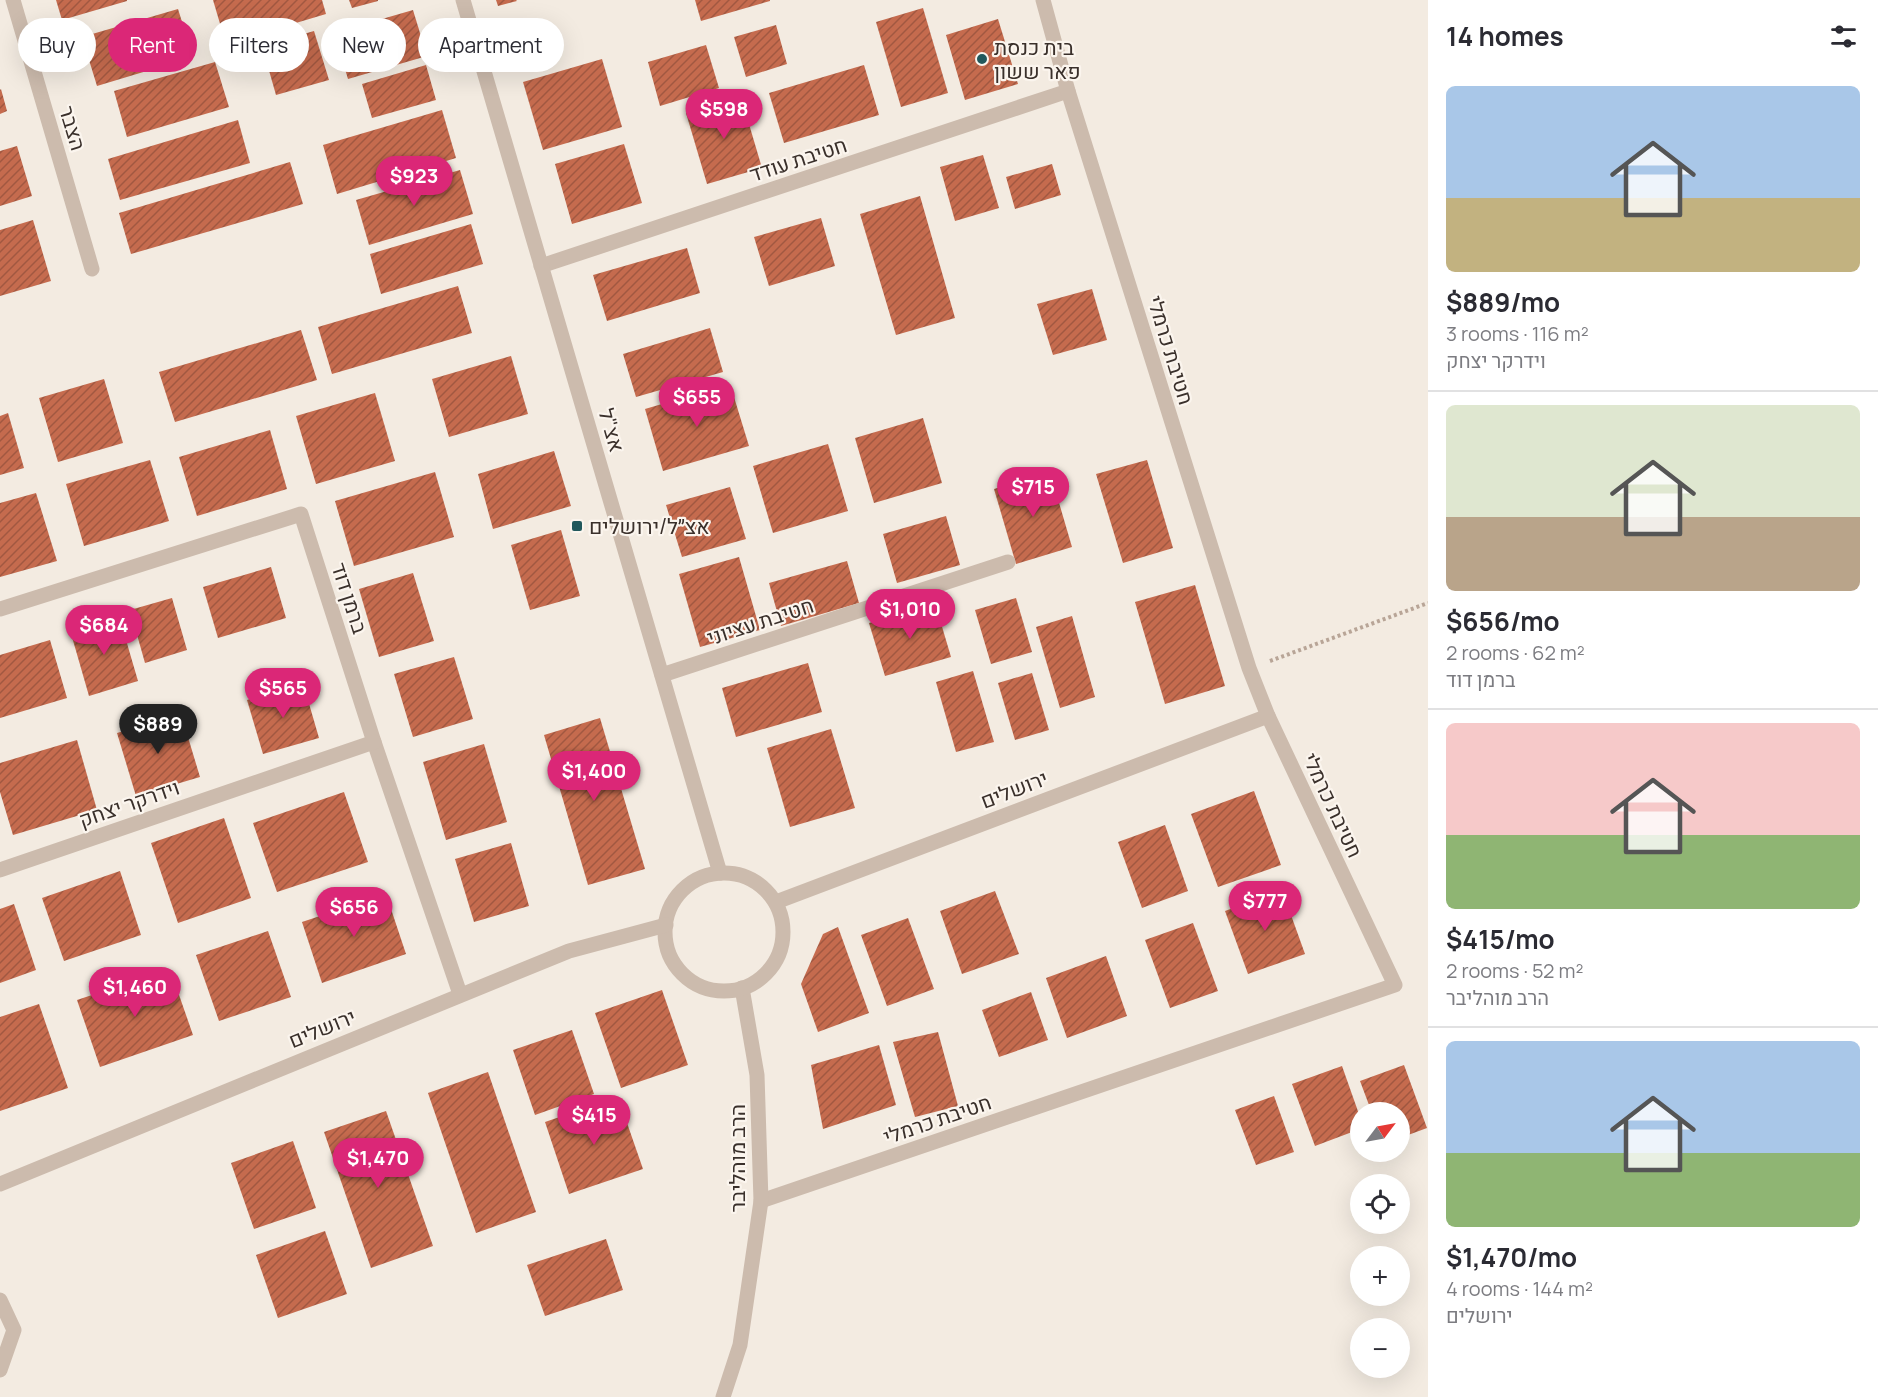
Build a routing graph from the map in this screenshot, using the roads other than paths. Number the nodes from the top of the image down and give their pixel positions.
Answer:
1 (13, 0) edge
2 (463, 0) edge
3 (1043, 0) edge
4 (1068, 91) junction
5 (541, 266) junction
6 (92, 269) dead end
7 (1008, 562) dead end
8 (0, 609) edge
9 (662, 675) junction
10 (1268, 716) junction
11 (374, 742) junction
12 (0, 870) edge
13 (720, 873) junction
14 (776, 902) junction
15 (666, 925) junction
16 (742, 988) junction
17 (460, 994) junction
18 (0, 1184) edge
19 (761, 1201) junction
20 (0, 1300) edge
21 (0, 1370) edge
22 (723, 1397) edge

1 - 6 street, הצבר
2 - 5 street, אצ"ל
3 - 4 street, חטיבת כרמלי
4 - 5 street, חטיבת עודד
4 - 10 street, חטיבת כרמלי
5 - 9 street, אצ"ל
7 - 9 street, חטיבת עציוני
8 - 11 street, ברמן דוד
9 - 13 street, אצ"ל
10 - 14 street, ירושלים
10 - 19 street, חטיבת כרמלי
11 - 12 street, וידרקר יצחק
11 - 17 street, ברמן דוד
13 - 14 street
13 - 15 street
14 - 16 street
15 - 16 street
15 - 17 street, ירושלים
16 - 19 street, הרב מוהליבר
17 - 18 street, ירושלים
19 - 22 street, הרב מוהליבר
20 - 21 street

